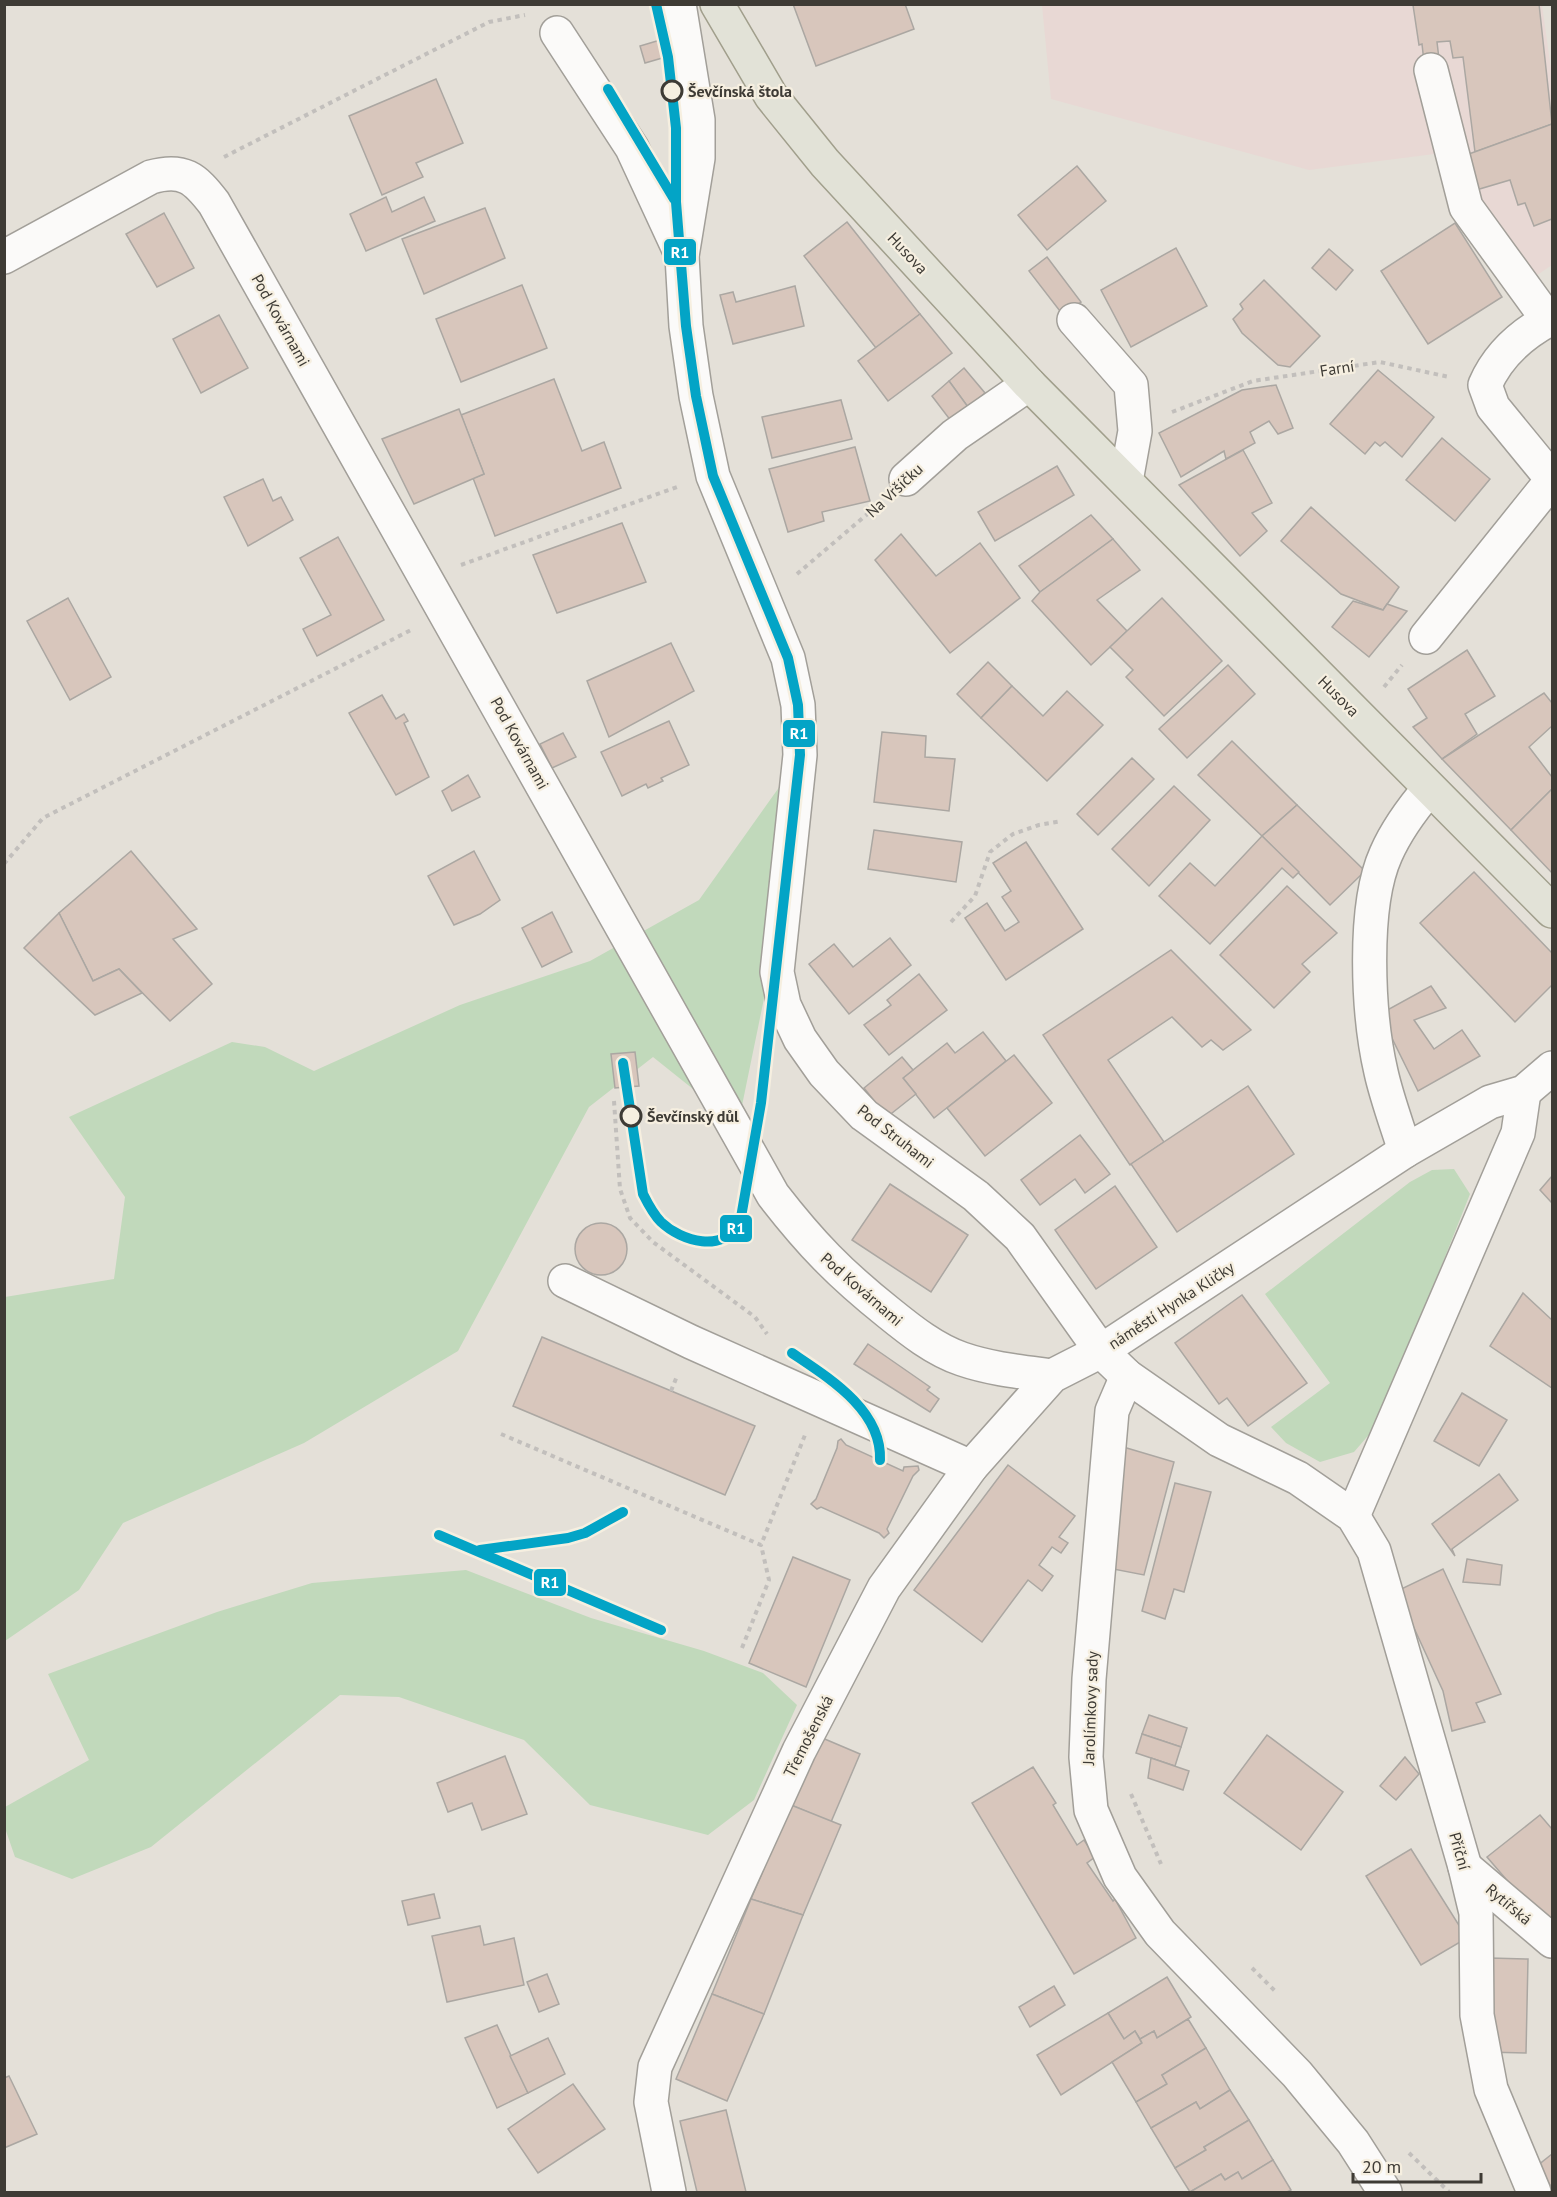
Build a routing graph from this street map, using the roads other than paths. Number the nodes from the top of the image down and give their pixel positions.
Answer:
1 (679, 4) edge
2 (717, 4) edge
3 (557, 33) road end
4 (1431, 70) dead end
5 (682, 256) junction
6 (4, 257) edge
7 (1550, 319) edge
8 (1074, 320) dead end
9 (1029, 384) junction
10 (906, 479) road end
11 (1552, 480) edge
12 (1126, 481) junction
13 (1426, 637) road end
14 (1429, 789) junction
15 (1552, 911) edge
16 (1552, 1068) edge
17 (1524, 1092) junction
18 (1405, 1151) junction
19 (565, 1281) dead end
20 (1101, 1351) junction
21 (1052, 1376) junction
22 (1128, 1376) junction
23 (971, 1467) junction
24 (1353, 1516) junction
25 (1465, 1867) junction
26 (1552, 1941) edge
27 (669, 2193) edge
28 (1385, 2193) edge
29 (1534, 2193) edge

1 - 5 street, Pod Struhami
2 - 9 main road, Husova
3 - 5 street
4 - 7 street
5 - 20 street, Pod Struhami
6 - 21 street, Pod Kovárnami
7 - 11 street
8 - 12 street
9 - 10 street, Na Vršíčku
9 - 12 main road, Husova
11 - 13 street
12 - 14 main road, Husova
14 - 15 main road, Husova
14 - 18 street
16 - 17 street, náměstí Hynka Kličky
17 - 18 street, náměstí Hynka Kličky
17 - 24 street
18 - 20 street, náměstí Hynka Kličky
19 - 23 street
20 - 21 street, Třemošenská
20 - 22 street, náměstí Hynka Kličky
21 - 23 street, Třemošenská
22 - 24 street, náměstí Hynka Kličky
22 - 28 street, Jarolímkovy sady
23 - 27 street, Třemošenská
24 - 25 street, Příční
25 - 26 street, Rytířská
25 - 29 street, Příční

